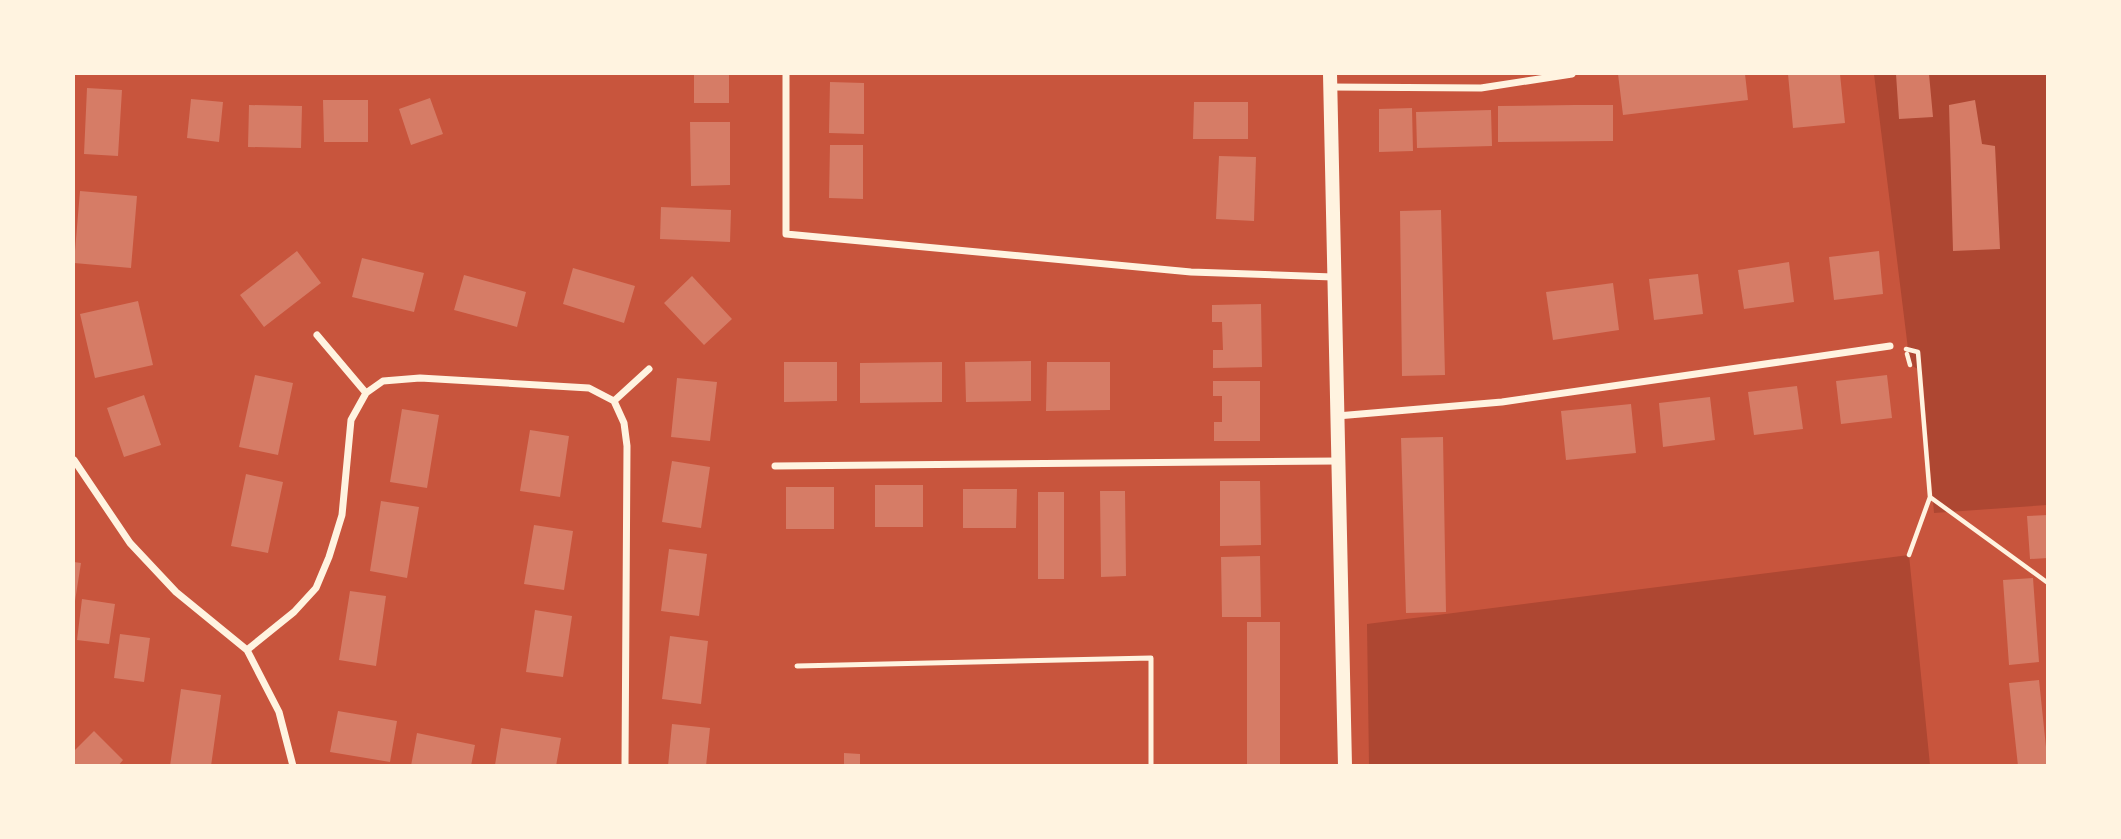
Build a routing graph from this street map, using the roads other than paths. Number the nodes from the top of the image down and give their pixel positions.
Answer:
1 (786, 74) edge
2 (1572, 74) edge
3 (1330, 80) edge
4 (1333, 277) junction
5 (317, 335) dead end
6 (1890, 345) dead end
7 (649, 369) dead end
8 (366, 393) junction
9 (614, 401) junction
10 (1337, 416) junction
11 (74, 460) edge
12 (1338, 461) junction
13 (775, 466) dead end
14 (247, 650) junction
15 (796, 666) dead end
16 (293, 765) edge
17 (625, 765) edge
18 (1151, 765) edge
19 (1345, 765) edge

1 - 4 street
2 - 3 street
3 - 4 main road
4 - 10 main road
5 - 8 street
6 - 10 street
7 - 9 street
8 - 9 street
8 - 14 street
9 - 17 street
10 - 12 main road
11 - 14 street
12 - 13 street
12 - 19 main road
14 - 16 street
15 - 18 lane

